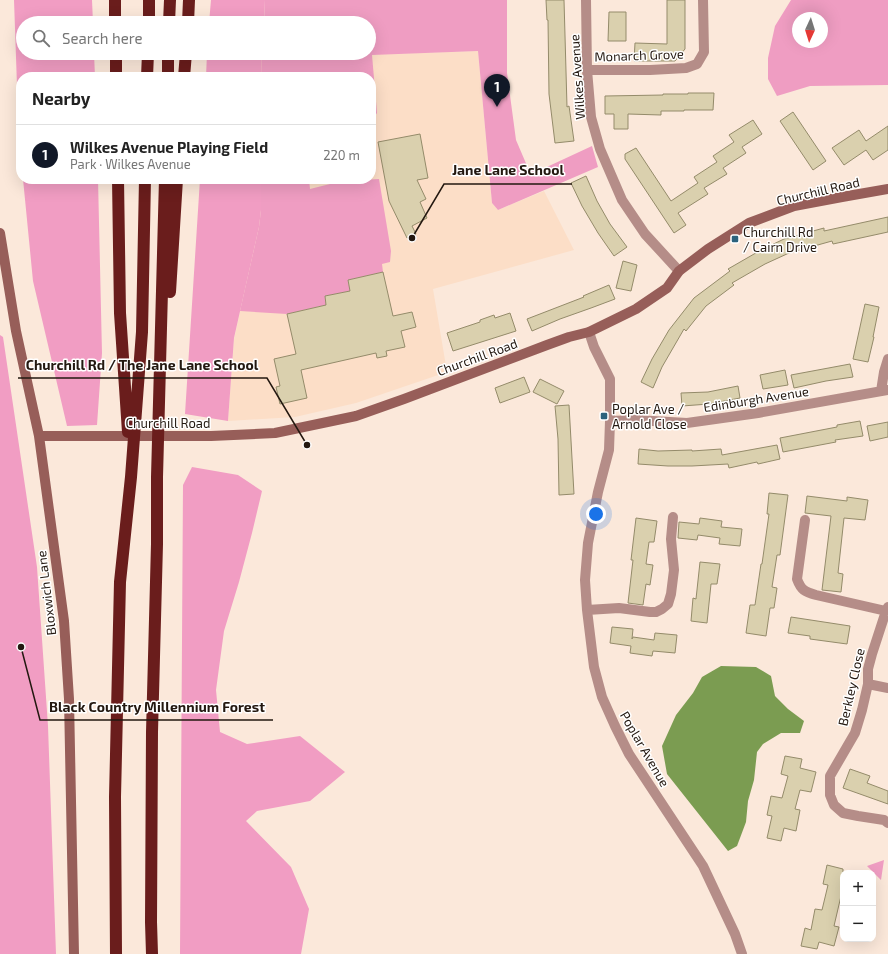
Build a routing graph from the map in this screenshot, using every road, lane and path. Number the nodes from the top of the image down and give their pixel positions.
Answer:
1 (115, 0) edge
2 (149, 0) edge
3 (170, 0) edge
4 (189, 0) edge
5 (586, 0) edge
6 (703, 0) edge
7 (115, 16) edge
8 (149, 16) edge
9 (169, 16) edge
10 (188, 16) edge
11 (116, 60) edge
12 (148, 60) edge
13 (168, 60) edge
14 (185, 60) edge
15 (587, 70) junction
16 (116, 72) edge
17 (147, 72) edge
18 (168, 72) edge
19 (184, 72) edge
20 (118, 184) edge
21 (144, 184) edge
22 (165, 184) edge
23 (177, 184) edge
24 (888, 189) edge
25 (0, 233) edge
26 (679, 271) junction
27 (589, 332) junction
28 (888, 359) edge
29 (885, 391) edge
30 (610, 421) junction
31 (39, 436) junction
32 (131, 477) junction
33 (157, 477) junction
34 (672, 517) dead end
35 (805, 520) dead end
36 (887, 609) edge
37 (587, 610) junction
38 (868, 684) junction
39 (888, 688) edge
40 (888, 823) edge
41 (74, 954) edge
42 (116, 954) edge
43 (152, 954) edge
44 (742, 954) edge

1 - 7 highway
2 - 8 highway
3 - 9 highway
4 - 10 highway
5 - 15 street, Wilkes Avenue
6 - 15 street, Monarch Grove
11 - 16 highway
12 - 17 highway
13 - 18 highway
14 - 19 highway
15 - 26 street, Wilkes Avenue
20 - 32 highway
21 - 32 highway
22 - 33 highway
23 - 33 highway
24 - 26 street, Churchill Road
25 - 31 street, Bloxwich Lane
26 - 27 street, Churchill Road
27 - 30 street, Poplar Avenue
27 - 31 street, Churchill Road
28 - 29 street, Edinburgh Avenue
29 - 30 street, Edinburgh Avenue
30 - 37 street, Poplar Avenue
31 - 41 street, Bloxwich Lane
32 - 42 highway
33 - 43 highway
34 - 37 street
35 - 36 street
36 - 38 street, Berkley Close
37 - 44 street, Poplar Avenue
38 - 39 street
38 - 40 street, Berkley Close

